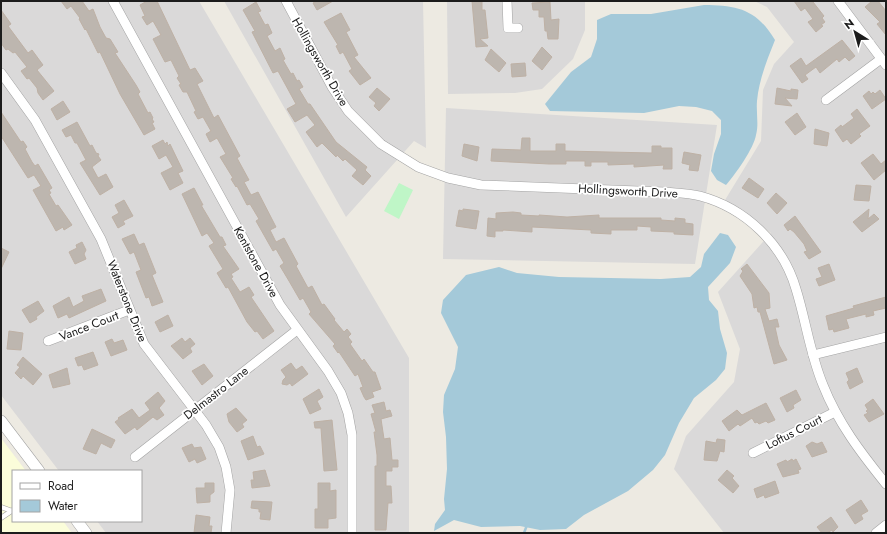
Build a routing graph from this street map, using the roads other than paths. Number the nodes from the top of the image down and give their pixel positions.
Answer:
1 (113, 1) edge
2 (286, 1) edge
3 (507, 1) edge
4 (838, 1) edge
5 (518, 28) dead end
6 (884, 62) edge
7 (1, 73) edge
8 (826, 100) dead end
9 (129, 310) junction
10 (297, 330) junction
11 (886, 337) edge
12 (48, 342) dead end
13 (813, 355) junction
14 (194, 410) junction
15 (835, 412) junction
16 (1, 421) edge
17 (753, 453) dead end
18 (135, 457) dead end
19 (38, 470) edge
20 (886, 484) edge
21 (1, 507) edge
22 (12, 510) edge
23 (1, 518) edge
24 (78, 522) edge
25 (886, 525) edge
26 (86, 533) edge
27 (226, 533) edge
28 (352, 533) edge
29 (876, 533) edge

1 - 10 street, Kentstone Drive
2 - 13 street, Hollingsworth Drive
3 - 5 street
4 - 6 street
6 - 8 street
7 - 9 street, Waterstone Drive
9 - 12 street, Vance Court
9 - 14 street, Waterstone Drive
10 - 14 street, Delmastro Lane
10 - 28 street, Kentstone Drive
11 - 13 street
13 - 15 street, Hollingsworth Drive
14 - 18 street, Delmastro Lane
14 - 27 street, Waterstone Drive
15 - 17 street, Loftus Court
15 - 20 street, Hollingsworth Drive
16 - 19 street
21 - 22 lane
22 - 23 lane
24 - 26 street
25 - 29 street

